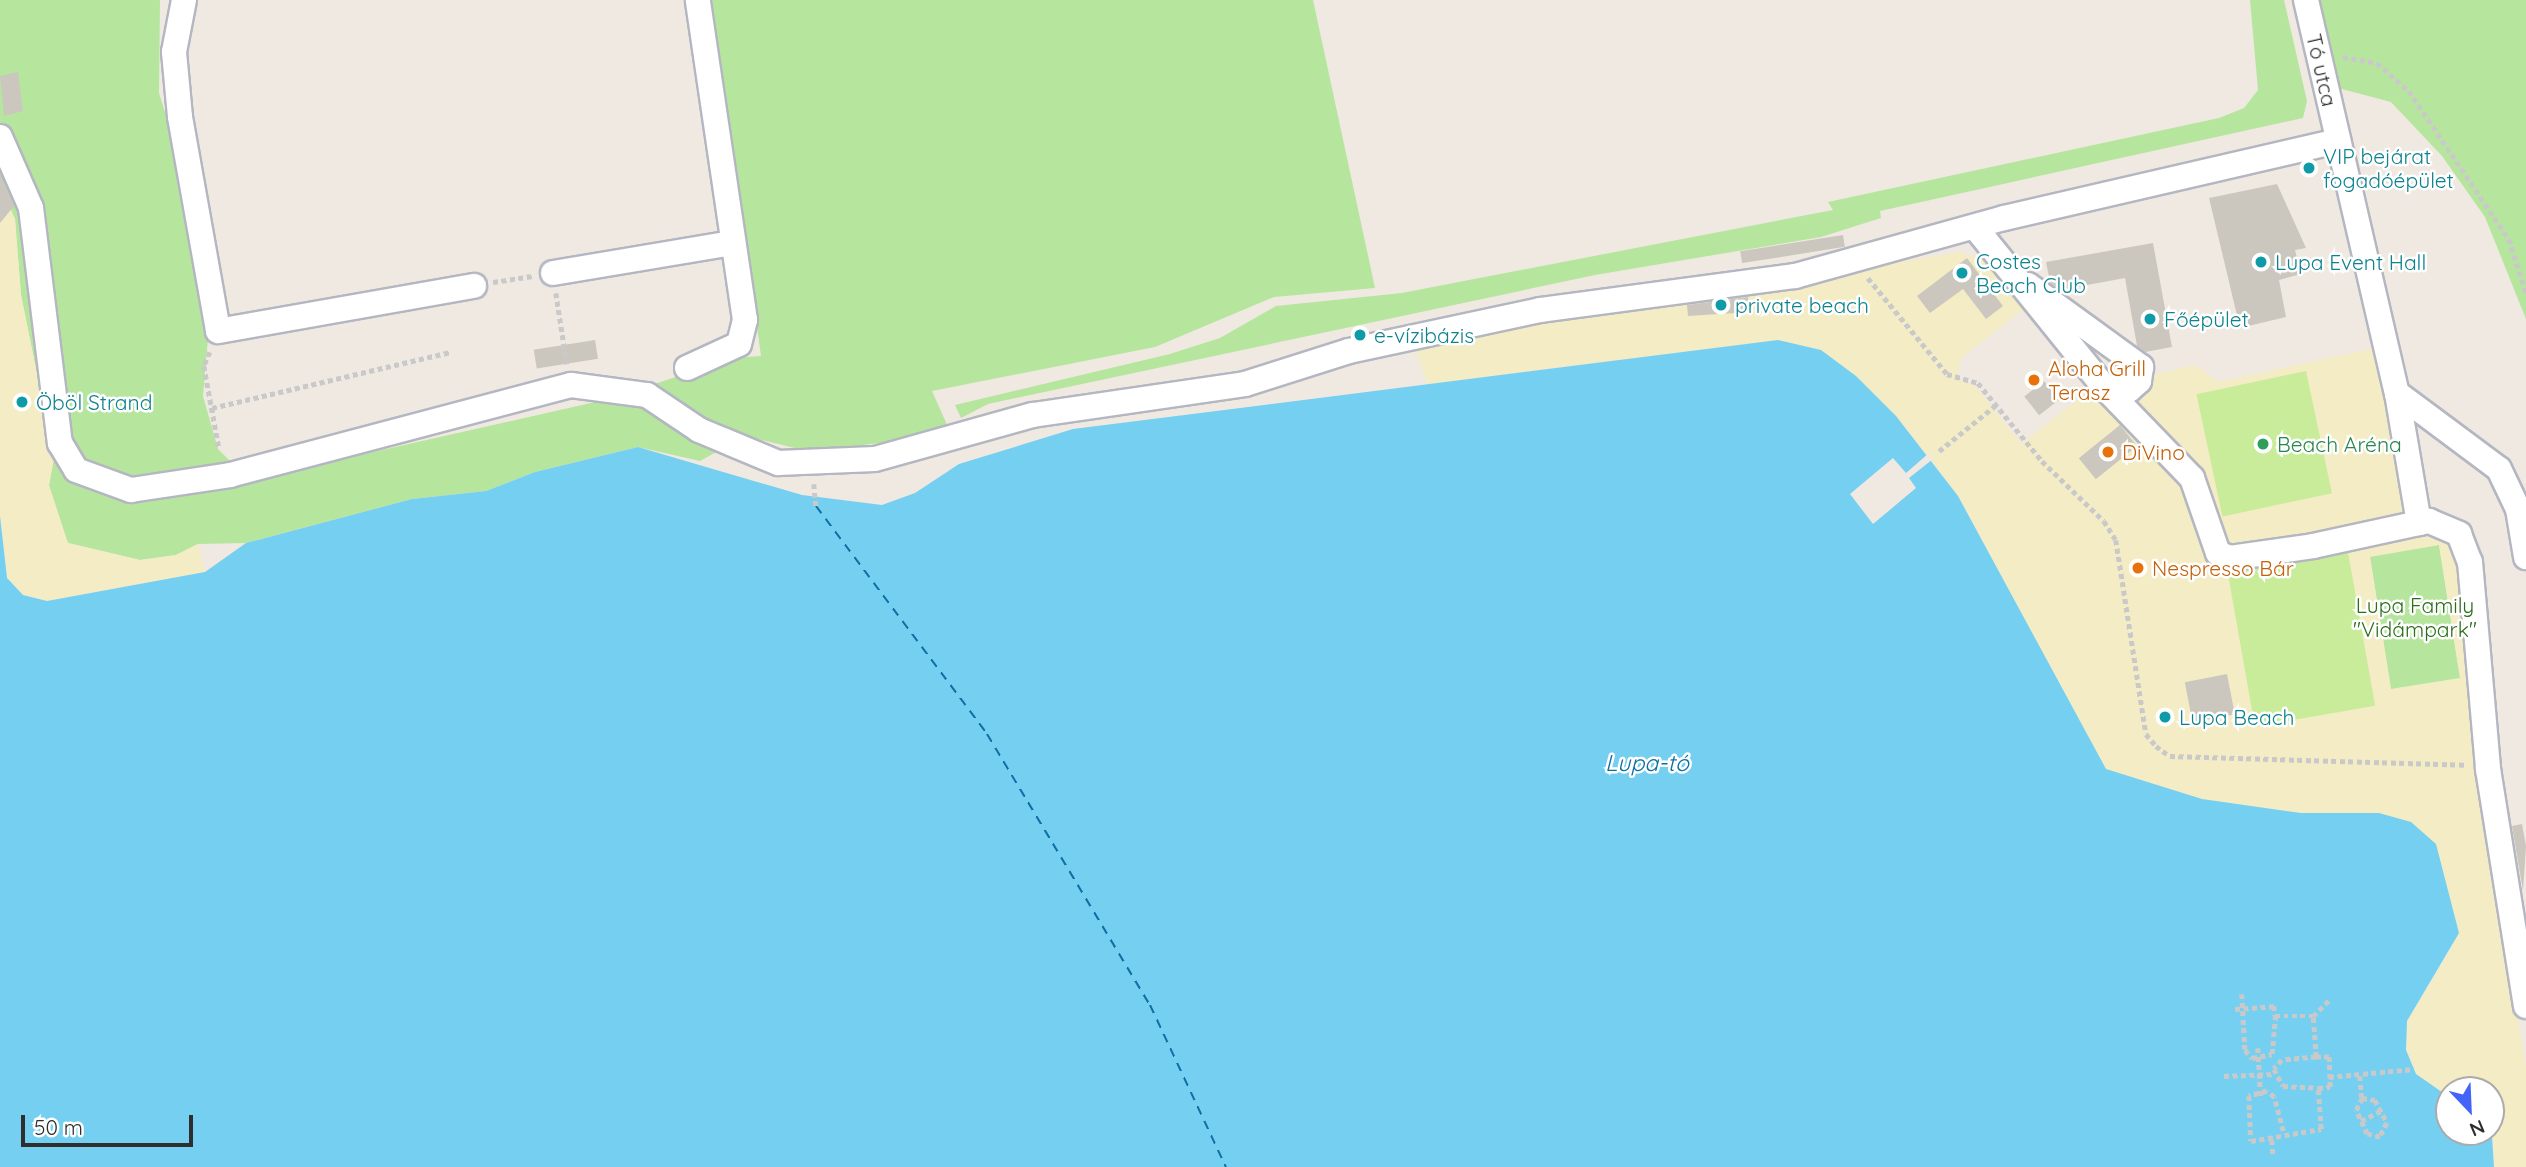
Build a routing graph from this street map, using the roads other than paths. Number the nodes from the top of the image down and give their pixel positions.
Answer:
1 (184, 0) edge
2 (698, 0) edge
3 (2306, 0) edge
4 (0, 137) edge
5 (2338, 141) junction
6 (1975, 227) junction
7 (732, 243) junction
8 (2004, 270) junction
9 (552, 273) road end
10 (474, 286) road end
11 (687, 368) dead end
12 (2104, 387) junction
13 (2397, 393) junction
14 (2419, 523) junction
15 (2526, 556) edge
16 (2526, 1006) edge

1 - 10 street
2 - 7 street
3 - 5 street, Tó utca
4 - 6 street
5 - 6 street
5 - 13 street, Tó utca
6 - 8 street
7 - 9 street
7 - 11 street
8 - 12 street
8 - 12 street
12 - 14 street
13 - 14 street, Tó utca
13 - 15 street
14 - 16 street

